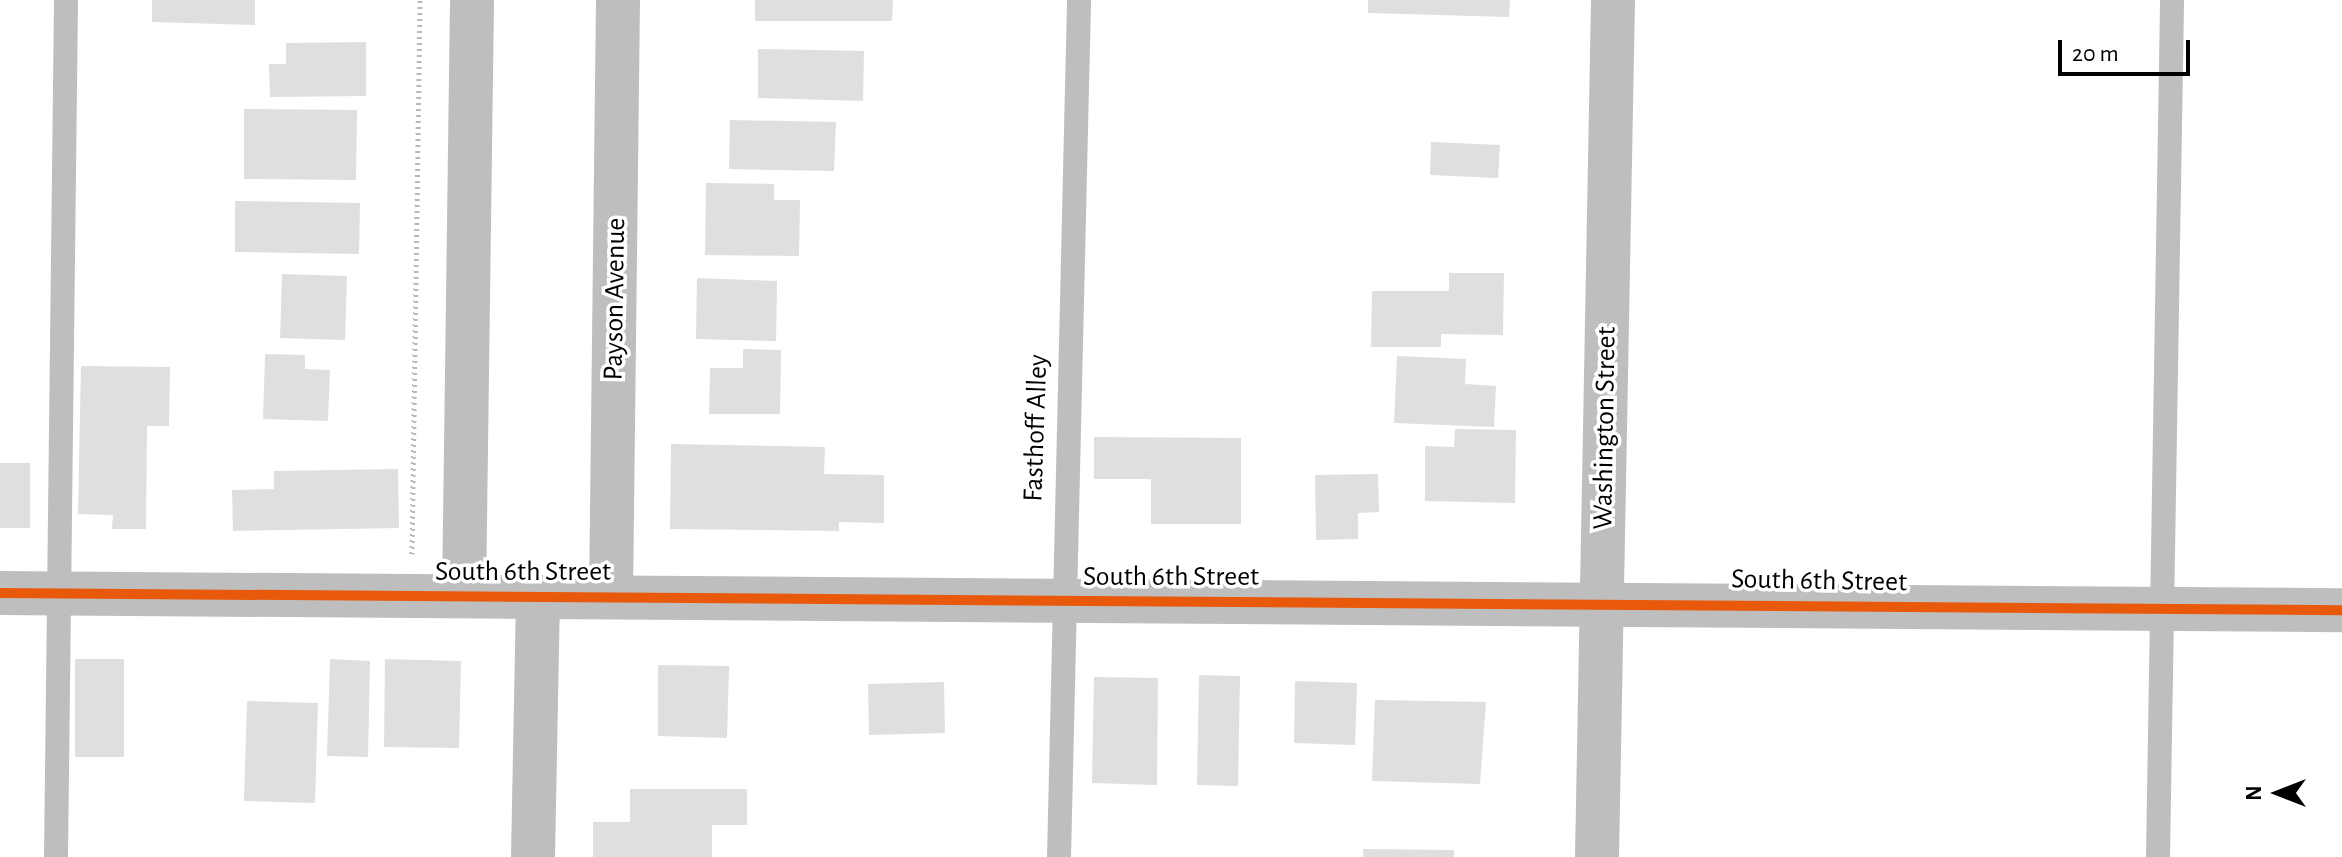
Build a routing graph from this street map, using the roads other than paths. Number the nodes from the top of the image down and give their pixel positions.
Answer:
1 (66, 0) edge
2 (472, 0) edge
3 (618, 0) edge
4 (1079, 0) edge
5 (1613, 0) edge
6 (2172, 0) edge
7 (0, 593) edge
8 (58, 593) junction
9 (464, 596) junction
10 (538, 597) junction
11 (611, 597) junction
12 (1061, 600) junction
13 (1602, 603) junction
14 (2163, 608) junction
15 (2342, 610) edge
16 (56, 857) edge
17 (533, 857) edge
18 (1059, 857) edge
19 (1597, 857) edge
20 (2158, 857) edge

1 - 8 lane
2 - 9 street
3 - 11 street, Payson Avenue
4 - 12 lane, Fasthoff Alley
5 - 13 street, Washington Street
6 - 14 lane
7 - 8 street, South 6th Street
8 - 9 street, South 6th Street
8 - 16 lane
9 - 10 street, South 6th Street
10 - 11 street, South 6th Street
10 - 17 street
11 - 12 street, South 6th Street
12 - 13 street, South 6th Street
12 - 18 lane, Fasthoff Alley
13 - 14 street, South 6th Street
13 - 19 street, Washington Street
14 - 15 street, South 6th Street
14 - 20 lane

